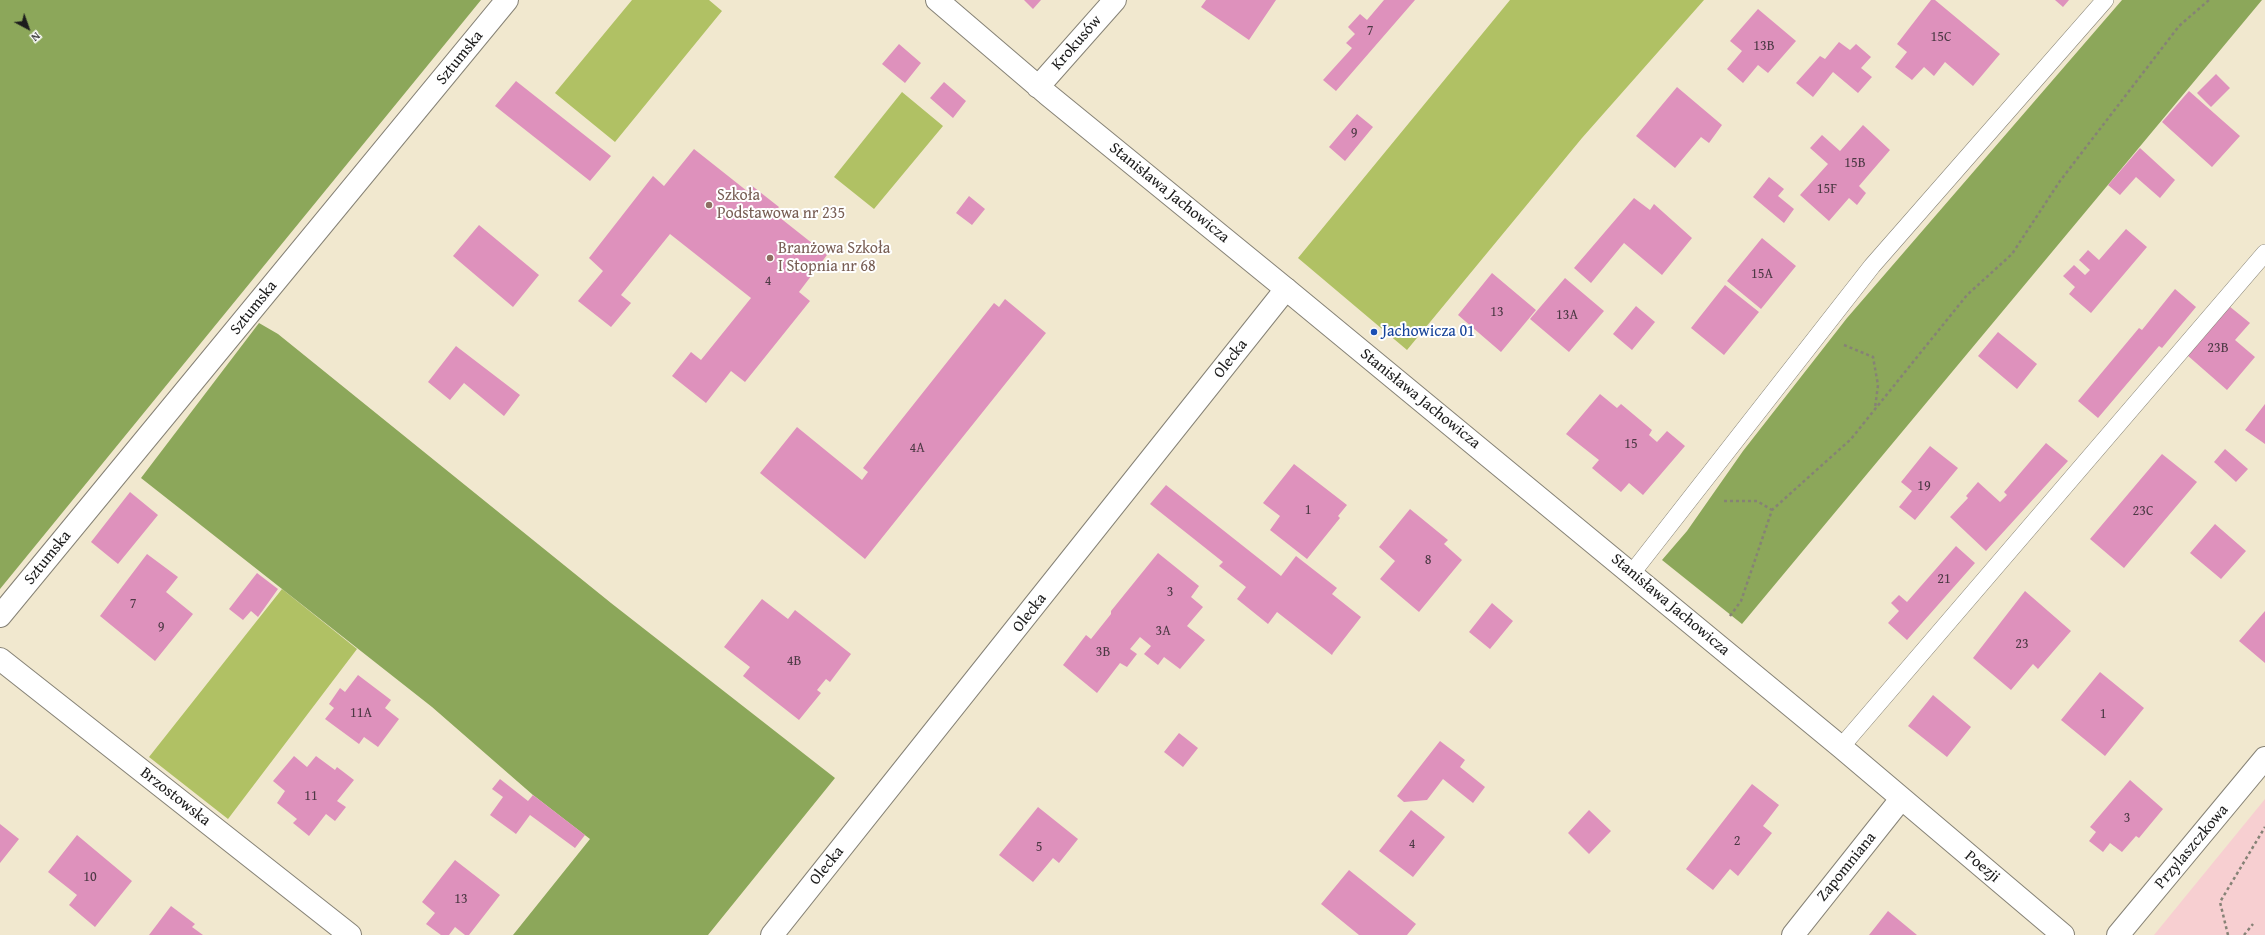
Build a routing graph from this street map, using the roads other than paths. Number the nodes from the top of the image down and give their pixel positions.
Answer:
1 (507, 0) edge
2 (937, 0) edge
3 (1115, 0) edge
4 (2105, 0) edge
5 (1038, 87) junction
6 (2265, 253) edge
7 (1286, 289) junction
8 (1632, 573) junction
9 (0, 616) edge
10 (0, 659) edge
11 (1841, 747) junction
12 (2265, 758) edge
13 (1901, 799) junction
14 (350, 935) edge
15 (772, 935) edge
16 (1793, 935) edge
17 (2063, 935) edge
18 (2118, 935) edge

1 - 9 street, Sztumska
2 - 5 street, Stanisława Jachowicza
3 - 5 street, Krokusów
4 - 8 lane
5 - 7 street, Stanisława Jachowicza
6 - 11 lane
7 - 8 street, Stanisława Jachowicza
7 - 15 street, Olecka
8 - 11 street, Stanisława Jachowicza
10 - 14 street, Brzostowska
11 - 13 street, Stanisława Jachowicza
12 - 18 street, Przylaszczkowa
13 - 16 street, Zapomniana
13 - 17 street, Poezji

